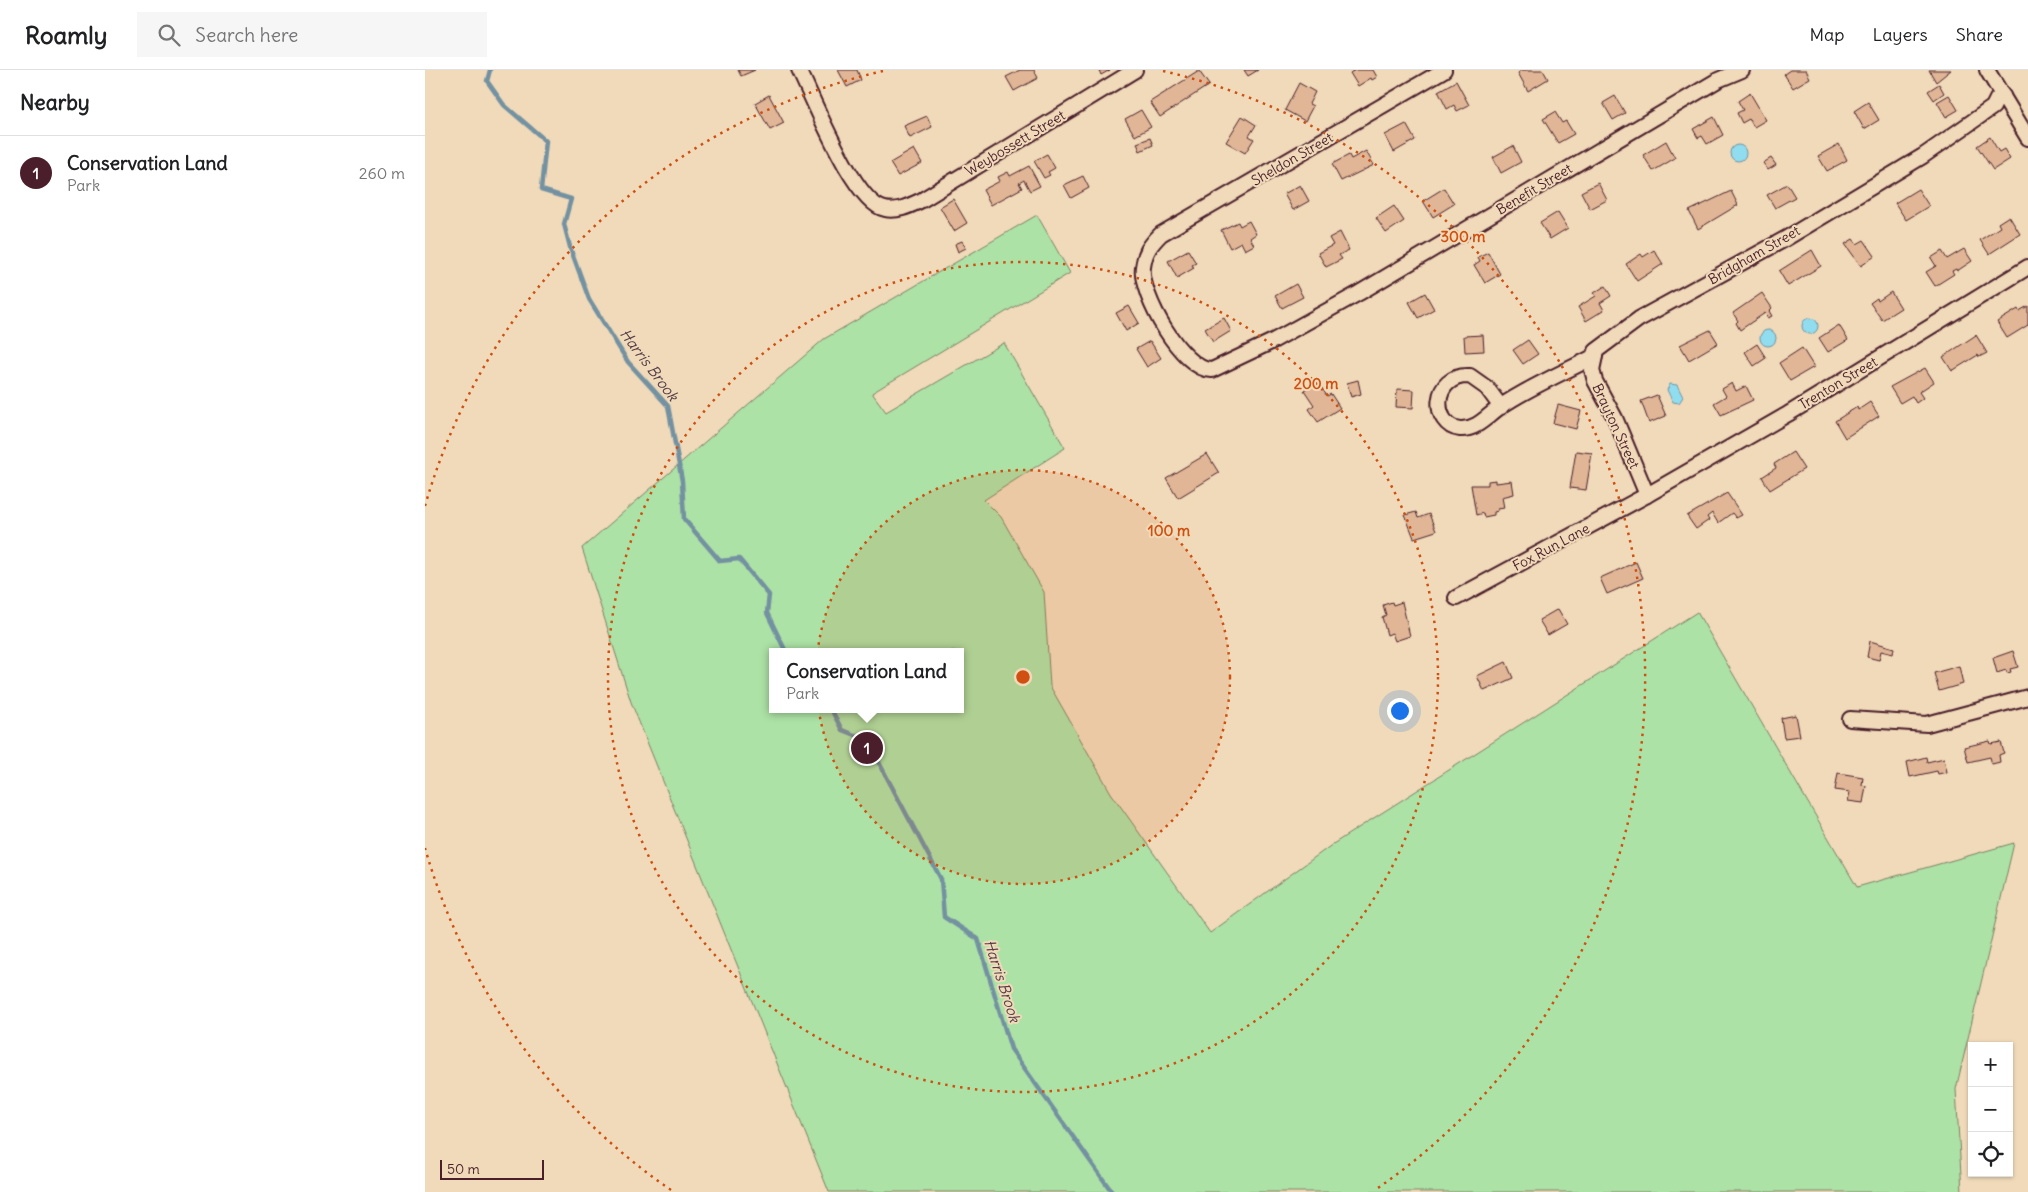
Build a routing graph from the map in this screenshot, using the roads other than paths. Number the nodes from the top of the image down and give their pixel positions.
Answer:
1 (799, 70) edge
2 (1135, 70) edge
3 (1444, 70) edge
4 (1741, 70) edge
5 (1987, 70) edge
6 (2003, 96) junction
7 (2028, 138) edge
8 (2028, 267) edge
9 (1595, 356) junction
10 (1194, 364) joint
11 (1501, 406) junction
12 (1647, 495) junction
13 (1456, 598) dead end
14 (2028, 697) edge
15 (1849, 719) dead end

1 - 2 street, Weybossett Street
3 - 10 street, Sheldon Street
4 - 10 street, Benefit Street
5 - 6 street
6 - 7 street
6 - 9 street, Bridgham Street
8 - 12 street, Trenton Street
9 - 11 street, Bridgham Street
9 - 12 street, Brayton Street
11 - 11 street, Bridgham Street
12 - 13 street, Fox Run Lane
14 - 15 street

